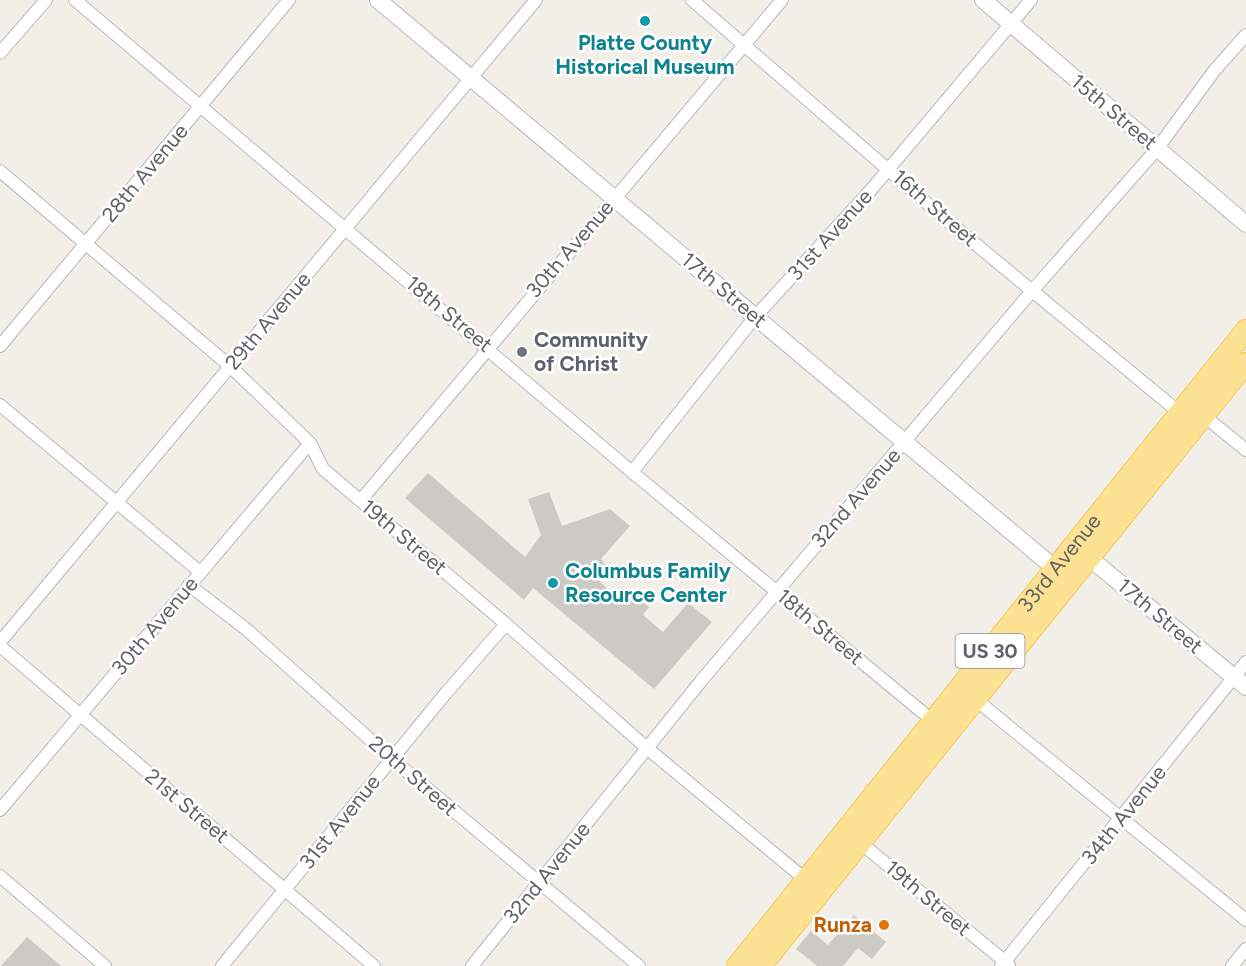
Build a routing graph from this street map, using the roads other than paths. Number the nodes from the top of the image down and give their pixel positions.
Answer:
1 (46, 0) edge
2 (75, 0) edge
3 (289, 0) edge
4 (378, 0) edge
5 (536, 0) edge
6 (692, 0) edge
7 (782, 0) edge
8 (983, 0) edge
9 (1031, 0) edge
10 (1011, 24) junction
11 (1246, 35) edge
12 (746, 45) junction
13 (0, 53) edge
14 (470, 78) junction
15 (201, 107) junction
16 (1157, 148) junction
17 (889, 169) junction
18 (0, 171) edge
19 (614, 198) junction
20 (1246, 224) edge
21 (346, 228) junction
22 (86, 244) junction
23 (1032, 291) junction
24 (755, 317) junction
25 (1246, 330) edge
26 (0, 346) edge
27 (487, 347) junction
28 (1246, 363) edge
29 (231, 367) junction
30 (0, 405) edge
31 (1180, 414) junction
32 (1203, 415) junction
33 (310, 442) junction
34 (904, 442) junction
35 (1246, 450) edge
36 (632, 472) junction
37 (361, 500) junction
38 (115, 502) junction
39 (1081, 551) junction
40 (200, 572) junction
41 (1063, 575) junction
42 (189, 585) junction
43 (777, 592) junction
44 (507, 624) junction
45 (0, 644) edge
46 (1246, 662) edge
47 (1240, 682) edge
48 (975, 699) junction
49 (81, 715) junction
50 (933, 721) junction
51 (648, 749) junction
52 (392, 759) junction
53 (0, 810) edge
54 (1121, 819) junction
55 (853, 836) junction
56 (0, 876) edge
57 (539, 883) junction
58 (813, 886) junction
59 (285, 890) junction
60 (1246, 920) edge
61 (1246, 949) edge
62 (1005, 964) edge
63 (105, 966) edge
64 (222, 966) edge
65 (374, 966) edge
66 (472, 966) edge
67 (639, 966) edge
68 (737, 966) edge
69 (760, 966) edge
70 (1232, 966) edge

1 - 13 street
2 - 15 street, 18th Street
3 - 15 street, 28th Avenue
4 - 14 main road, 17th Street
5 - 14 street, 29th Avenue
6 - 12 street, 16th Street
7 - 12 street, 30th Avenue
8 - 10 main road, 15th Street
9 - 10 street, 31st Avenue
10 - 16 main road, 15th Street
10 - 17 street, 31st Avenue
11 - 16 street, 32nd Avenue
12 - 17 street, 16th Street
12 - 19 street, 30th Avenue
14 - 19 main road, 17th Street
14 - 21 street, 29th Avenue
15 - 21 street, 18th Street
15 - 22 street, 28th Avenue
16 - 20 main road, 15th Street
16 - 23 street, 32nd Avenue
17 - 23 street, 16th Street
17 - 24 street, 31st Avenue
18 - 22 street, 19th Street
19 - 24 main road, 17th Street
19 - 27 street, 30th Avenue
21 - 27 street, 18th Street
21 - 29 street, 29th Avenue
22 - 26 street, 28th Avenue
22 - 29 street, 19th Street
23 - 31 street, 16th Street
23 - 34 street, 32nd Avenue
24 - 34 main road, 17th Street
24 - 36 street, 31st Avenue
25 - 31 highway, 33rd Avenue / US 30
27 - 36 street, 18th Street
27 - 37 street, 30th Avenue
28 - 32 highway, 33rd Avenue / US 30
29 - 33 street, 19th Street
29 - 38 street, 29th Avenue
30 - 38 street
31 - 39 highway, 33rd Avenue / US 30
32 - 35 street
32 - 39 highway, 33rd Avenue / US 30
33 - 37 street, 19th Street
33 - 40 street, 30th Avenue
34 - 41 main road, 17th Street
34 - 43 street, 32nd Avenue
36 - 43 street, 18th Street
37 - 44 street, 19th Street
38 - 40 street
38 - 45 street, 29th Avenue
39 - 41 highway, 33rd Avenue / US 30
39 - 47 main road, 17th Street
40 - 42 street, 30th Avenue
41 - 48 highway, 33rd Avenue / US 30
41 - 50 highway, 33rd Avenue / US 30
42 - 49 street, 30th Avenue
42 - 52 street, 20th Street
43 - 50 street, 18th Street
43 - 51 street, 32nd Avenue
44 - 51 street, 19th Street
44 - 52 street, 31st Avenue
45 - 49 street, 21st Street
46 - 47 street, 34th Avenue
47 - 54 street, 34th Avenue
48 - 54 street
48 - 55 highway, 33rd Avenue / US 30
49 - 53 street, 30th Avenue
49 - 59 street, 21st Street
50 - 55 highway, 33rd Avenue / US 30
51 - 57 street, 32nd Avenue
51 - 58 street, 19th Street
52 - 57 street, 20th Street
52 - 59 street, 31st Avenue
54 - 60 street
54 - 62 street, 34th Avenue
55 - 58 highway, 33rd Avenue / US 30
55 - 62 street, 19th Street
56 - 63 street
57 - 66 street, 32nd Avenue
57 - 67 street, 20th Street
58 - 68 highway, 33rd Avenue / US 30
58 - 69 highway, 33rd Avenue / US 30
59 - 64 street, 31st Avenue
59 - 65 street, 21st Street
61 - 70 street

